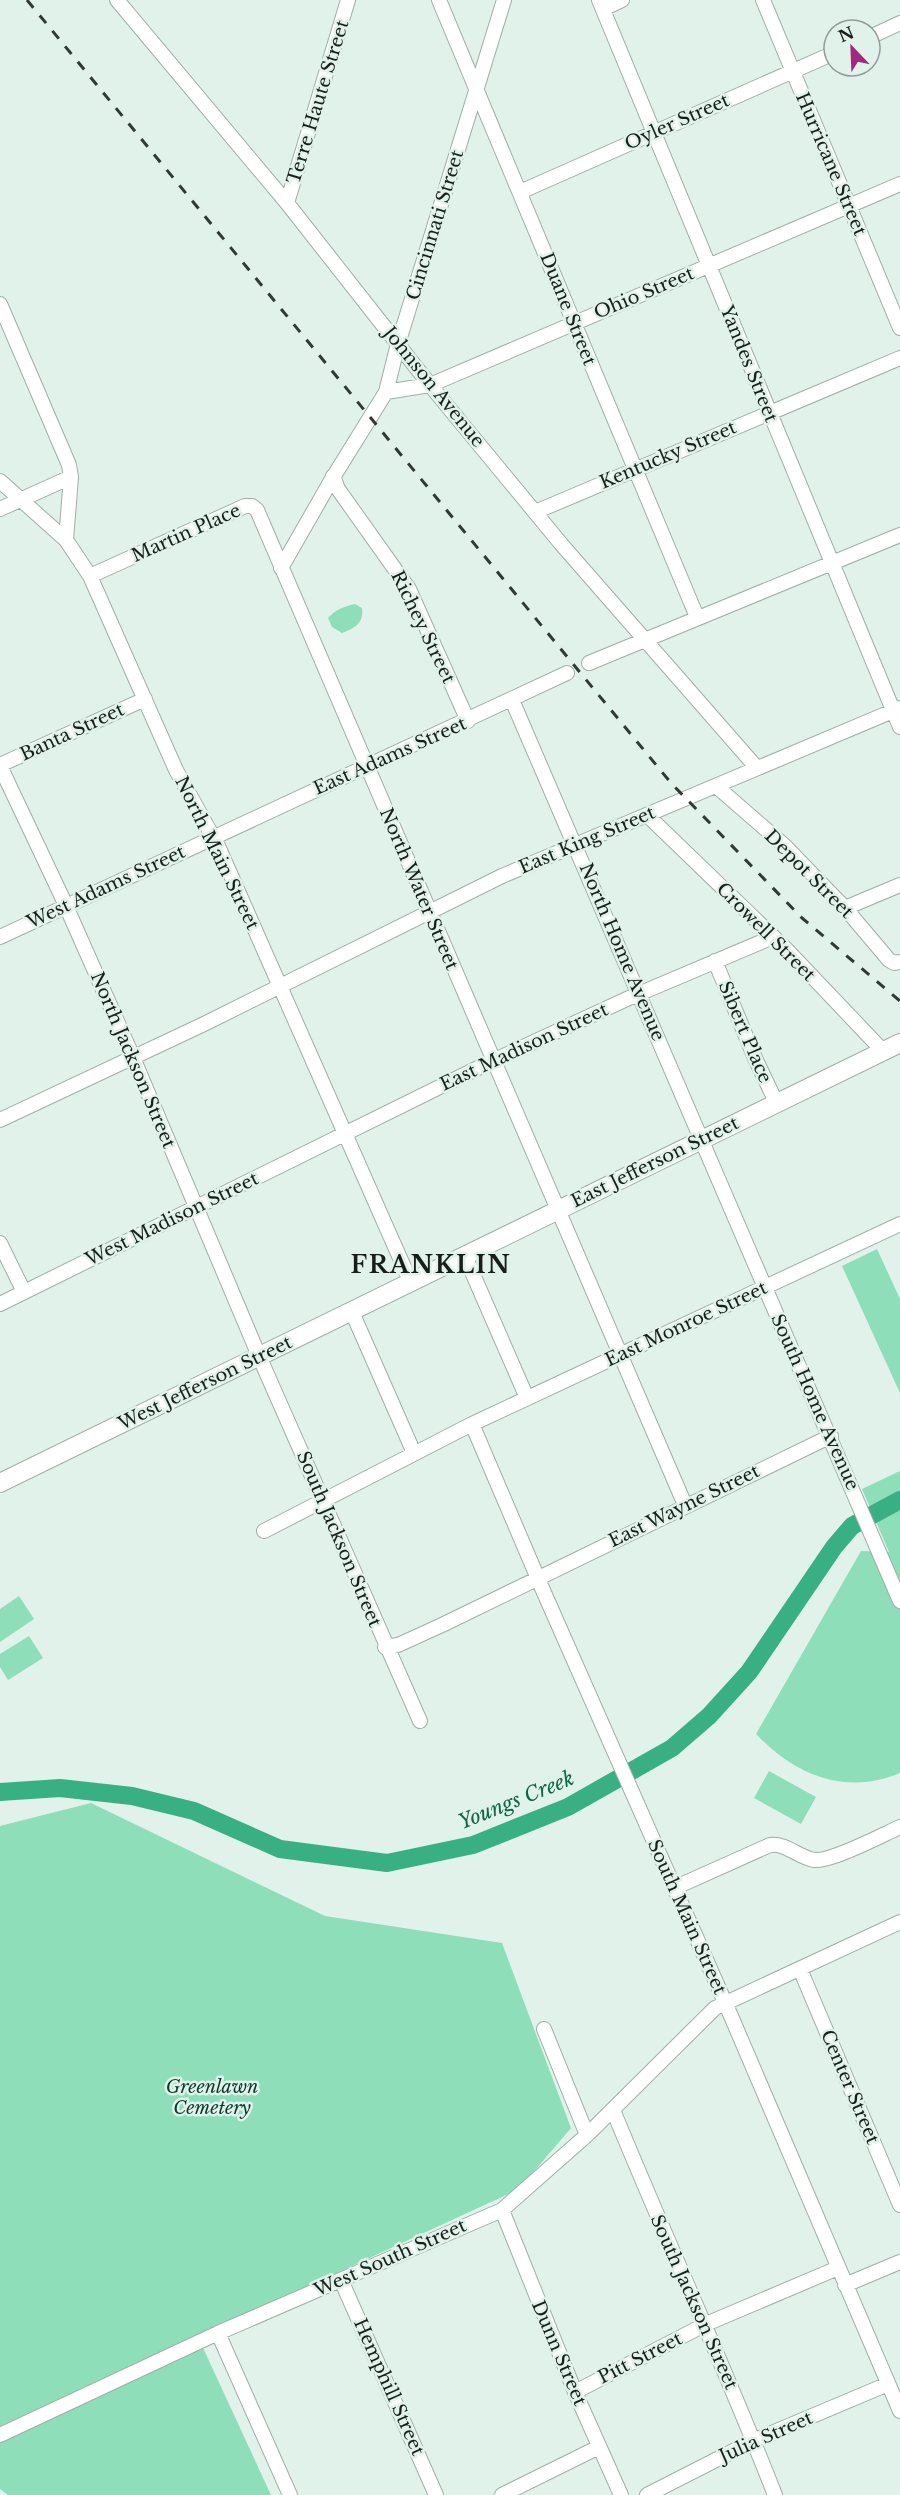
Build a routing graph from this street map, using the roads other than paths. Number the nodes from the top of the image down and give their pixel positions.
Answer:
1 (117, 0) edge
2 (348, 0) edge
3 (439, 0) edge
4 (504, 0) edge
5 (622, 0) edge
6 (763, 0) edge
7 (601, 4) edge
8 (900, 23) edge
9 (882, 31) edge
10 (822, 58) edge
11 (792, 72) junction
12 (476, 90) junction
13 (655, 133) junction
14 (900, 184) edge
15 (520, 192) junction
16 (287, 203) junction
17 (848, 205) junction
18 (709, 265) junction
19 (0, 304) edge
20 (573, 323) junction
21 (900, 328) edge
22 (399, 344) junction
23 (900, 358) edge
24 (430, 384) junction
25 (386, 392) junction
26 (769, 413) junction
27 (634, 469) junction
28 (333, 476) junction
29 (71, 477) junction
30 (0, 481) edge
31 (20, 499) junction
32 (0, 508) edge
33 (535, 512) junction
34 (900, 535) edge
35 (66, 540) junction
36 (831, 563) junction
37 (281, 568) junction
38 (90, 576) junction
39 (697, 617) junction
40 (645, 639) junction
41 (588, 663) dead end
42 (567, 673) dead end
43 (145, 699) junction
44 (512, 700) junction
45 (897, 710) edge
46 (468, 721) junction
47 (900, 727) edge
48 (0, 766) edge
49 (367, 767) junction
50 (757, 768) junction
51 (716, 786) junction
52 (647, 815) junction
53 (213, 838) junction
54 (576, 845) junction
55 (900, 885) edge
56 (66, 906) junction
57 (845, 908) junction
58 (428, 912) junction
59 (0, 937) edge
60 (773, 937) junction
61 (715, 961) junction
62 (900, 962) edge
63 (280, 986) junction
64 (640, 993) junction
65 (900, 1043) edge
66 (883, 1051) junction
67 (132, 1058) junction
68 (494, 1060) junction
69 (776, 1102) junction
70 (0, 1120) edge
71 (345, 1134) junction
72 (702, 1138) junction
73 (196, 1206) junction
74 (557, 1210) junction
75 (900, 1224) edge
76 (0, 1243) edge
77 (465, 1256) junction
78 (411, 1282) junction
79 (765, 1288) junction
80 (24, 1292) junction
81 (0, 1304) edge
82 (352, 1312) junction
83 (259, 1356) junction
84 (620, 1356) junction
85 (527, 1398) junction
86 (472, 1424) junction
87 (831, 1436) junction
88 (414, 1453) junction
89 (0, 1484) edge
90 (323, 1502) junction
91 (685, 1505) junction
92 (264, 1531) dead end
93 (538, 1578) junction
94 (900, 1601) edge
95 (385, 1647) junction
96 (420, 1721) dead end
97 (900, 1827) edge
98 (674, 1888) junction
99 (900, 1922) edge
100 (800, 1969) junction
101 (725, 2002) junction
102 (544, 2029) dead end
103 (613, 2110) junction
104 (587, 2135) junction
105 (900, 2205) edge
106 (502, 2210) junction
107 (900, 2262) edge
108 (838, 2268) junction
109 (341, 2280) junction
110 (845, 2285) junction
111 (706, 2324) junction
112 (218, 2333) junction
113 (888, 2384) junction
114 (575, 2392) junction
115 (900, 2411) edge
116 (0, 2435) edge
117 (753, 2441) junction
118 (599, 2447) junction
119 (290, 2495) edge
120 (436, 2495) edge
121 (502, 2495) edge
122 (621, 2495) edge
123 (646, 2495) edge
124 (775, 2495) edge

1 - 16 street, Johnson Avenue
2 - 16 street, Terre Haute Street
3 - 12 street, Duane Street
4 - 12 street, Cincinnati Street
5 - 7 street
6 - 11 street, Hurricane Street
7 - 13 street, Yandes Street
8 - 9 street
10 - 11 street, Oyler Street
11 - 13 street, Oyler Street
11 - 17 street, Hurricane Street
12 - 15 street, Duane Street
12 - 22 street, Cincinnati Street
13 - 15 street, Oyler Street
13 - 18 street, Yandes Street
14 - 17 street, Ohio Street
15 - 20 street, Duane Street
16 - 22 street, Johnson Avenue
17 - 18 street, Ohio Street
17 - 21 street, Hurricane Street
18 - 20 street, Ohio Street
18 - 26 street, Yandes Street
19 - 29 street
20 - 24 street, Ohio Street
20 - 27 street, Duane Street
22 - 24 street, Johnson Avenue
22 - 25 street, Cincinnati Street
23 - 26 street, Kentucky Street
24 - 25 street, Ohio Street
24 - 33 street, Johnson Avenue
25 - 28 street, Cincinnati Street
26 - 27 street, Kentucky Street
26 - 36 street, Yandes Street
27 - 33 street, Kentucky Street
27 - 39 street, Duane Street
28 - 37 street, Cincinnati Street
28 - 46 street, Richey Street
29 - 31 street
29 - 35 street
30 - 31 street, North Main Street
31 - 32 street
31 - 35 street, North Main Street
33 - 40 street, Johnson Avenue
34 - 36 street
35 - 38 street, North Main Street
36 - 39 street
36 - 45 street, Yandes Street
37 - 38 street, Martin Place
37 - 49 street, North Water Street
38 - 43 street, North Main Street
39 - 40 street
40 - 41 street
40 - 50 street, Johnson Avenue
42 - 44 street, East Adams Street
43 - 48 street, Banta Street
43 - 53 street, North Main Street
44 - 46 street, East Adams Street
44 - 54 street, North Home Avenue
45 - 47 street, Yandes Street
45 - 50 street, East King Street
46 - 49 street, East Adams Street
48 - 56 street, North Jackson Street
49 - 53 street, East Adams Street
49 - 58 street, North Water Street
50 - 51 street, East King Street
51 - 52 street, East King Street
51 - 57 street, Depot Street
52 - 54 street, East King Street
52 - 60 street, Crowell Street
53 - 56 street, West Adams Street
53 - 63 street, North Main Street
54 - 58 street, East King Street
54 - 64 street, North Home Avenue
55 - 57 street
56 - 59 street, West Adams Street
56 - 67 street, North Jackson Street
57 - 62 street, Depot Street
58 - 63 street, East King Street
58 - 68 street, North Water Street
60 - 61 street, East Madison Street
60 - 66 street, Crowell Street
61 - 64 street, East Madison Street
61 - 69 street, Sibert Place
63 - 67 street, East King Street
63 - 71 street, North Main Street
64 - 68 street, East Madison Street
64 - 72 street, North Home Avenue
65 - 66 main road, East Jefferson Street
66 - 69 main road, East Jefferson Street
67 - 70 street, East King Street
67 - 73 street, North Jackson Street
68 - 71 street, East Madison Street
68 - 74 street, North Water Street
69 - 72 main road, East Jefferson Street
71 - 73 street, West Madison Street
71 - 78 street, North Main Street
72 - 74 main road, East Jefferson Street
72 - 79 street, South Home Avenue
73 - 80 street, West Madison Street
73 - 83 street, North Jackson Street
74 - 77 main road, East Jefferson Street
74 - 84 street, North Water Street
75 - 79 street, East Monroe Street
76 - 80 street
77 - 78 main road, East Jefferson Street
77 - 85 street
78 - 82 main road, West Jefferson Street
79 - 84 street, East Monroe Street
79 - 87 street, South Home Avenue
80 - 81 street, West Madison Street
82 - 83 main road, West Jefferson Street
82 - 88 street
83 - 89 main road, West Jefferson Street
83 - 90 street, South Jackson Street
84 - 85 street, East Monroe Street
84 - 91 street, North Water Street
85 - 86 street, East Monroe Street
86 - 88 street, East Monroe Street
86 - 93 street, South Main Street
87 - 91 street, East Wayne Street
87 - 94 street, South Home Avenue
88 - 90 street, East Monroe Street
90 - 92 street, East Monroe Street
90 - 95 street, South Jackson Street
91 - 93 street, East Wayne Street
93 - 95 street, East Wayne Street
93 - 98 street, South Main Street
95 - 96 street, South Jackson Street
97 - 98 street
98 - 101 street, South Main Street
99 - 100 street, West South Street
100 - 101 street, West South Street
100 - 105 street, Center Street
101 - 103 street, West South Street
101 - 108 street, South Main Street
102 - 104 street
103 - 104 street, West South Street
103 - 111 street, South Jackson Street
104 - 106 street, West South Street
106 - 109 street, West South Street
106 - 114 street, Dunn Street
107 - 110 street
108 - 110 street, South Main Street
108 - 111 street, Pitt Street
109 - 112 street, West South Street
109 - 120 street, Hemphill Street
110 - 113 street, South Main Street
111 - 114 street, Pitt Street
111 - 117 street, South Jackson Street
112 - 116 street, West South Street
112 - 119 street
113 - 115 street, South Main Street
113 - 117 street, Julia Street
114 - 118 street, Dunn Street
117 - 123 street, Julia Street
117 - 124 street, South Jackson Street
118 - 121 street
118 - 122 street, Dunn Street

